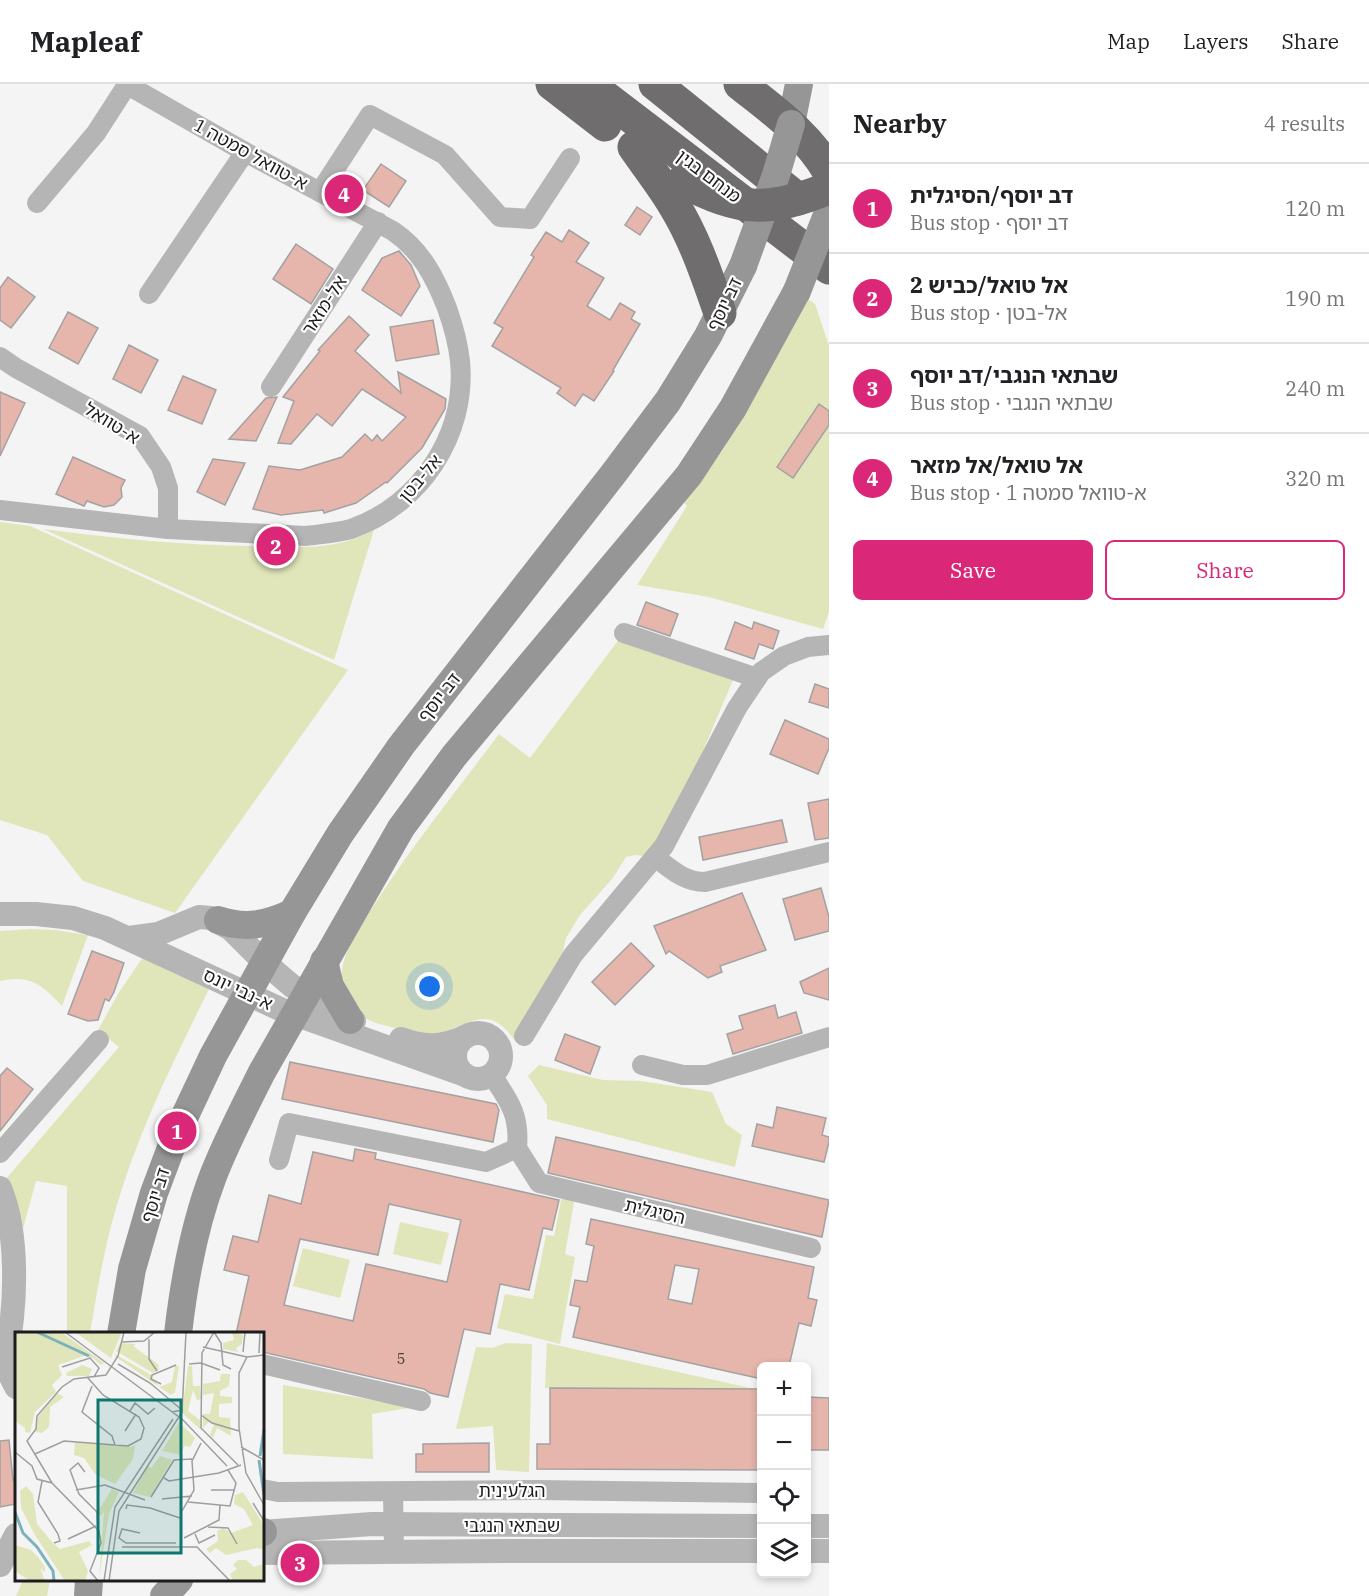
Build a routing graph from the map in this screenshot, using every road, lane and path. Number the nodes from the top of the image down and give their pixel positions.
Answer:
1 (552, 84) edge
2 (588, 84) edge
3 (655, 84) edge
4 (126, 85) edge
5 (749, 91) edge
6 (795, 106) edge
7 (634, 147) junction
8 (245, 152) junction
9 (570, 158) dead end
10 (829, 172) edge
11 (829, 188) edge
12 (320, 192) junction
13 (37, 203) dead end
14 (765, 206) junction
15 (829, 210) edge
16 (378, 222) junction
17 (829, 225) edge
18 (829, 268) edge
19 (149, 294) dead end
20 (720, 314) junction
21 (0, 357) edge
22 (271, 387) dead end
23 (0, 510) edge
24 (168, 529) junction
25 (624, 633) dead end
26 (829, 645) edge
27 (757, 678) junction
28 (829, 852) edge
29 (655, 857) junction
30 (292, 913) junction
31 (0, 914) edge
32 (218, 920) junction
33 (185, 924) junction
34 (129, 938) junction
35 (324, 961) junction
36 (264, 962) junction
37 (182, 963) junction
38 (247, 994) junction
39 (300, 1005) junction
40 (350, 1020) junction
41 (524, 1036) dead end
42 (465, 1037) junction
43 (829, 1037) edge
44 (99, 1041) dead end
45 (642, 1065) dead end
46 (490, 1074) junction
47 (465, 1075) junction
48 (517, 1148) junction
49 (0, 1153) edge
50 (279, 1160) dead end
51 (0, 1188) edge
52 (811, 1248) dead end
53 (7, 1268) edge
54 (121, 1332) edge
55 (178, 1332) edge
56 (2, 1358) edge
57 (264, 1364) edge
58 (15, 1385) edge
59 (421, 1401) dead end
60 (264, 1489) edge
61 (393, 1492) junction
62 (757, 1492) edge
63 (393, 1524) junction
64 (757, 1526) edge
65 (811, 1526) edge
66 (829, 1526) edge
67 (264, 1532) edge
68 (15, 1537) edge
69 (394, 1551) junction
70 (757, 1551) edge
71 (811, 1551) edge
72 (829, 1551) edge
73 (264, 1553) edge
74 (0, 1565) edge
75 (89, 1581) edge
76 (149, 1581) edge
77 (178, 1581) edge
78 (88, 1596) edge
79 (147, 1596) edge
80 (164, 1596) edge

1 - 7 highway
2 - 18 highway, מנחם בגין
3 - 17 highway, מנחם בגין
4 - 8 street, א-טוואל סמטה 1
4 - 13 street
5 - 6 highway
6 - 10 highway
6 - 14 main road, דב יוסף, bridge
7 - 14 highway, bridge
7 - 20 highway
8 - 12 street, א-טוואל סמטה 1
8 - 19 street
9 - 12 street
11 - 14 highway, bridge
12 - 16 street, א-טוואל סמטה 1
14 - 20 main road, דב יוסף, bridge
15 - 35 main road, bridge
16 - 22 street, אל-מזאר
16 - 24 street, אל-בטן
20 - 30 main road, דב יוסף
21 - 24 street, א-טוואל
23 - 24 street, אל-בטן
25 - 27 street
26 - 27 street
27 - 29 street
28 - 29 street
29 - 41 street
30 - 32 main road
30 - 36 main road, דב יוסף
31 - 34 street, א-נבי יונס
32 - 33 street
32 - 36 street, א-נבי יונס
33 - 34 street
33 - 37 street, א-נבי יונס
34 - 37 street, א-נבי יונס
35 - 39 main road
35 - 40 main road
36 - 38 main road, דב יוסף
36 - 39 street
37 - 38 street, א-נבי יונס
38 - 39 street, א-נבי יונס
38 - 54 main road, דב יוסף
39 - 40 street
39 - 47 street
39 - 55 main road
40 - 42 street
42 - 46 street
42 - 47 street
43 - 45 street
44 - 49 street
46 - 47 street
46 - 48 street
48 - 50 street
48 - 52 street, הסיגלית
51 - 53 street
53 - 56 street
56 - 58 street
57 - 59 street
60 - 61 street, הגלעינית
61 - 62 street, הגלעינית
61 - 63 street
63 - 64 street, שבתאי הנגבי
63 - 67 street, שבתאי הנגבי
63 - 69 street
65 - 66 street
68 - 74 street
69 - 70 street, שבתאי הנגבי
69 - 73 street, שבתאי הנגבי
71 - 72 street
75 - 78 main road
76 - 79 main road
77 - 80 main road

